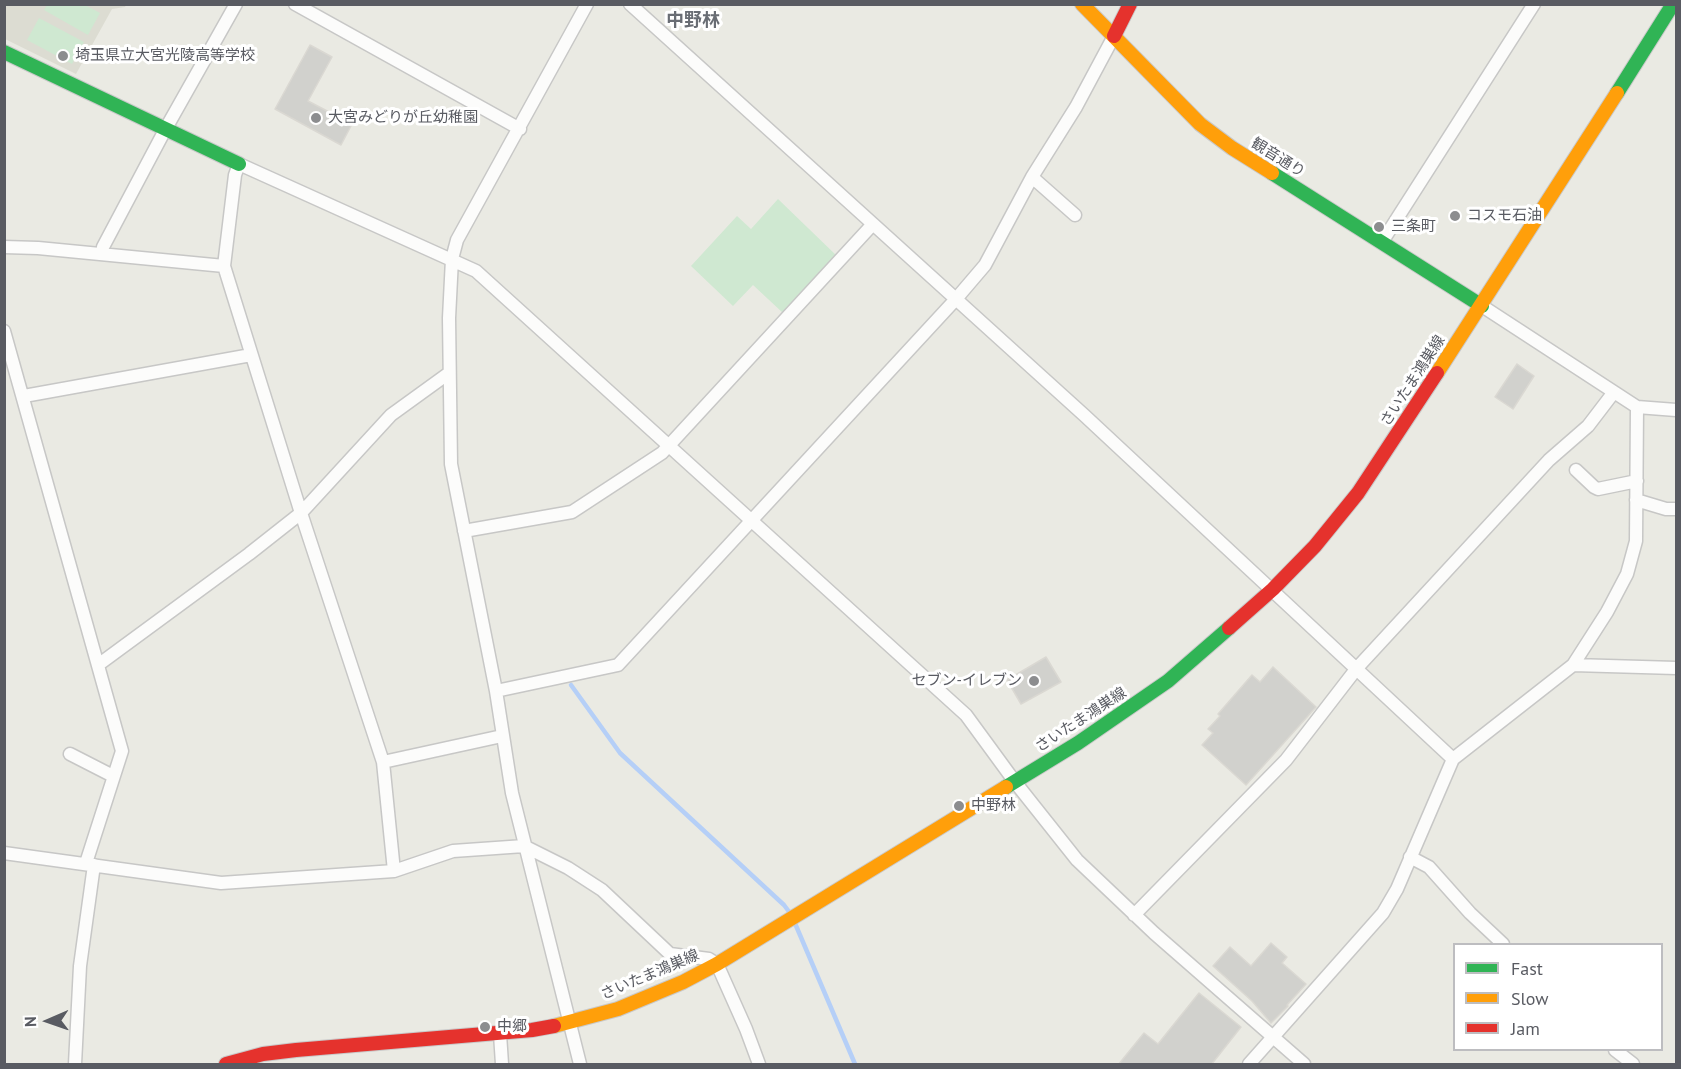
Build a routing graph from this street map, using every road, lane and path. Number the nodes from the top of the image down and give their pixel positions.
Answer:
1 (236, 4) edge
2 (295, 4) edge
3 (587, 4) edge
4 (630, 4) edge
5 (1082, 4) edge
6 (1130, 4) edge
7 (1534, 4) edge
8 (1672, 13) edge
9 (1114, 36) junction
10 (4, 52) edge
11 (520, 129) junction
12 (165, 130) junction
13 (239, 164) junction
14 (1032, 177) junction
15 (1075, 215) dead end
16 (873, 224) junction
17 (1382, 242) junction
18 (4, 247) edge
19 (102, 254) junction
20 (452, 259) junction
21 (224, 266) junction
22 (956, 299) junction
23 (1482, 306) junction
24 (4, 331) edge
25 (251, 355) junction
26 (449, 374) junction
27 (1614, 392) junction
28 (24, 396) junction
29 (1637, 407) junction
30 (1677, 411) edge
31 (668, 446) junction
32 (1576, 470) dead end
33 (1637, 481) junction
34 (1636, 500) junction
35 (1677, 509) edge
36 (301, 513) junction
37 (751, 521) junction
38 (464, 531) junction
39 (1273, 589) junction
40 (98, 664) junction
41 (1573, 666) junction
42 (1357, 668) junction
43 (1677, 668) edge
44 (496, 691) junction
45 (502, 736) junction
46 (70, 754) dead end
47 (1454, 759) junction
48 (383, 762) junction
49 (112, 776) junction
50 (1015, 782) junction
51 (524, 846) junction
52 (4, 853) edge
53 (1410, 857) junction
54 (90, 864) junction
55 (394, 871) junction
56 (1134, 915) junction
57 (1501, 943) edge
58 (717, 964) junction
59 (570, 1023) junction
60 (500, 1034) junction
61 (1274, 1037) junction
62 (1616, 1051) edge
63 (578, 1064) edge
64 (75, 1065) edge
65 (226, 1065) edge
66 (502, 1065) edge
67 (759, 1065) edge
68 (1249, 1065) edge
69 (1304, 1065) edge
70 (1633, 1065) edge

1 - 12 street
2 - 11 street
3 - 11 street
4 - 16 street
5 - 9 main road, 観音通り
6 - 9 main road
7 - 17 street
8 - 23 main road, さいたま鴻巣線
9 - 14 street
9 - 17 main road, 観音通り
10 - 12 main road
11 - 20 street
12 - 13 main road
12 - 19 street
13 - 20 street
13 - 21 street
14 - 15 street
14 - 22 street
16 - 22 street
16 - 31 street
17 - 23 main road, 観音通り
18 - 19 street
19 - 21 street
20 - 26 street
20 - 31 street
21 - 25 street
22 - 37 street
22 - 39 street
23 - 27 street
23 - 39 main road, さいたま鴻巣線
24 - 28 street
25 - 28 street
25 - 36 street
26 - 36 street
26 - 38 street
27 - 29 street
27 - 42 street
28 - 40 street
29 - 30 street
29 - 33 street
31 - 37 street
31 - 38 street
32 - 33 street
33 - 34 street
34 - 35 street
34 - 41 street
36 - 40 street
36 - 48 street
37 - 44 street
37 - 50 street
38 - 44 street
39 - 42 street
39 - 50 main road, さいたま鴻巣線
40 - 49 street
41 - 43 street
41 - 47 street
42 - 47 street
42 - 56 street
44 - 45 street
45 - 48 street
45 - 51 street
46 - 49 street
47 - 53 street
48 - 55 street
49 - 54 street
50 - 56 street
50 - 58 main road, さいたま鴻巣線
51 - 55 street
51 - 58 street
51 - 59 street
52 - 54 street
53 - 57 street
53 - 61 street
54 - 55 street
54 - 64 street
56 - 61 street
58 - 59 main road, さいたま鴻巣線
58 - 67 street
59 - 60 main road, さいたま鴻巣線
59 - 63 street
60 - 65 main road, さいたま鴻巣線
60 - 66 street
61 - 68 street
61 - 69 street
62 - 70 street

